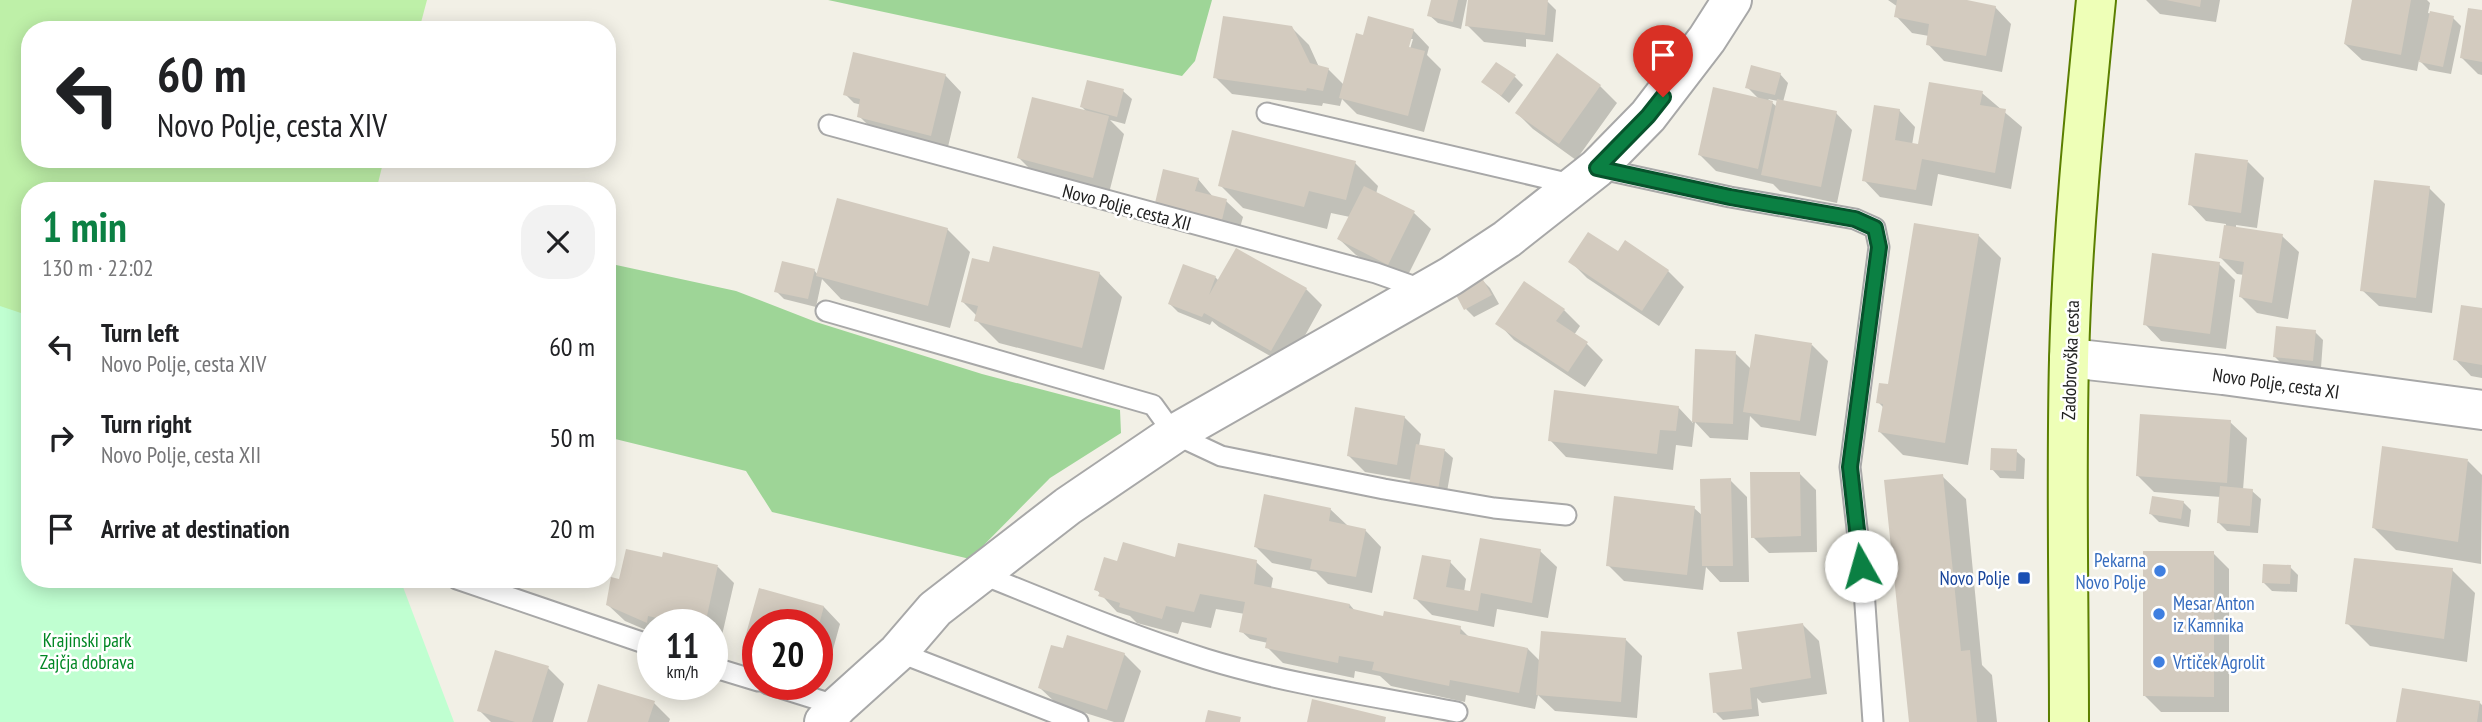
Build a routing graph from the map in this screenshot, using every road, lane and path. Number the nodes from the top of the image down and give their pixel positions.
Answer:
1 (1731, 0) edge
2 (2096, 0) edge
3 (1267, 113) dead end
4 (830, 125) dead end
5 (1586, 176) junction
6 (1424, 290) junction
7 (826, 312) dead end
8 (2069, 358) junction
9 (2482, 410) edge
10 (1174, 434) junction
11 (1566, 515) dead end
12 (981, 574) junction
13 (483, 588) edge
14 (637, 641) edge
15 (898, 652) junction
16 (802, 700) edge
17 (1457, 712) dead end
18 (831, 714) edge
19 (1079, 722) edge
20 (1873, 722) edge
21 (2068, 722) edge

1 - 5 street
2 - 8 main road, Zadobrovška cesta
3 - 5 lane
4 - 6 lane, Novo Polje, cesta XII
5 - 6 street
5 - 20 lane
6 - 10 street
7 - 10 lane
8 - 9 street, Novo Polje, cesta XI
8 - 21 main road, Zadobrovška cesta
10 - 11 lane
10 - 12 street
12 - 15 street
12 - 17 lane
13 - 14 lane
15 - 18 street
15 - 19 lane
16 - 18 lane

